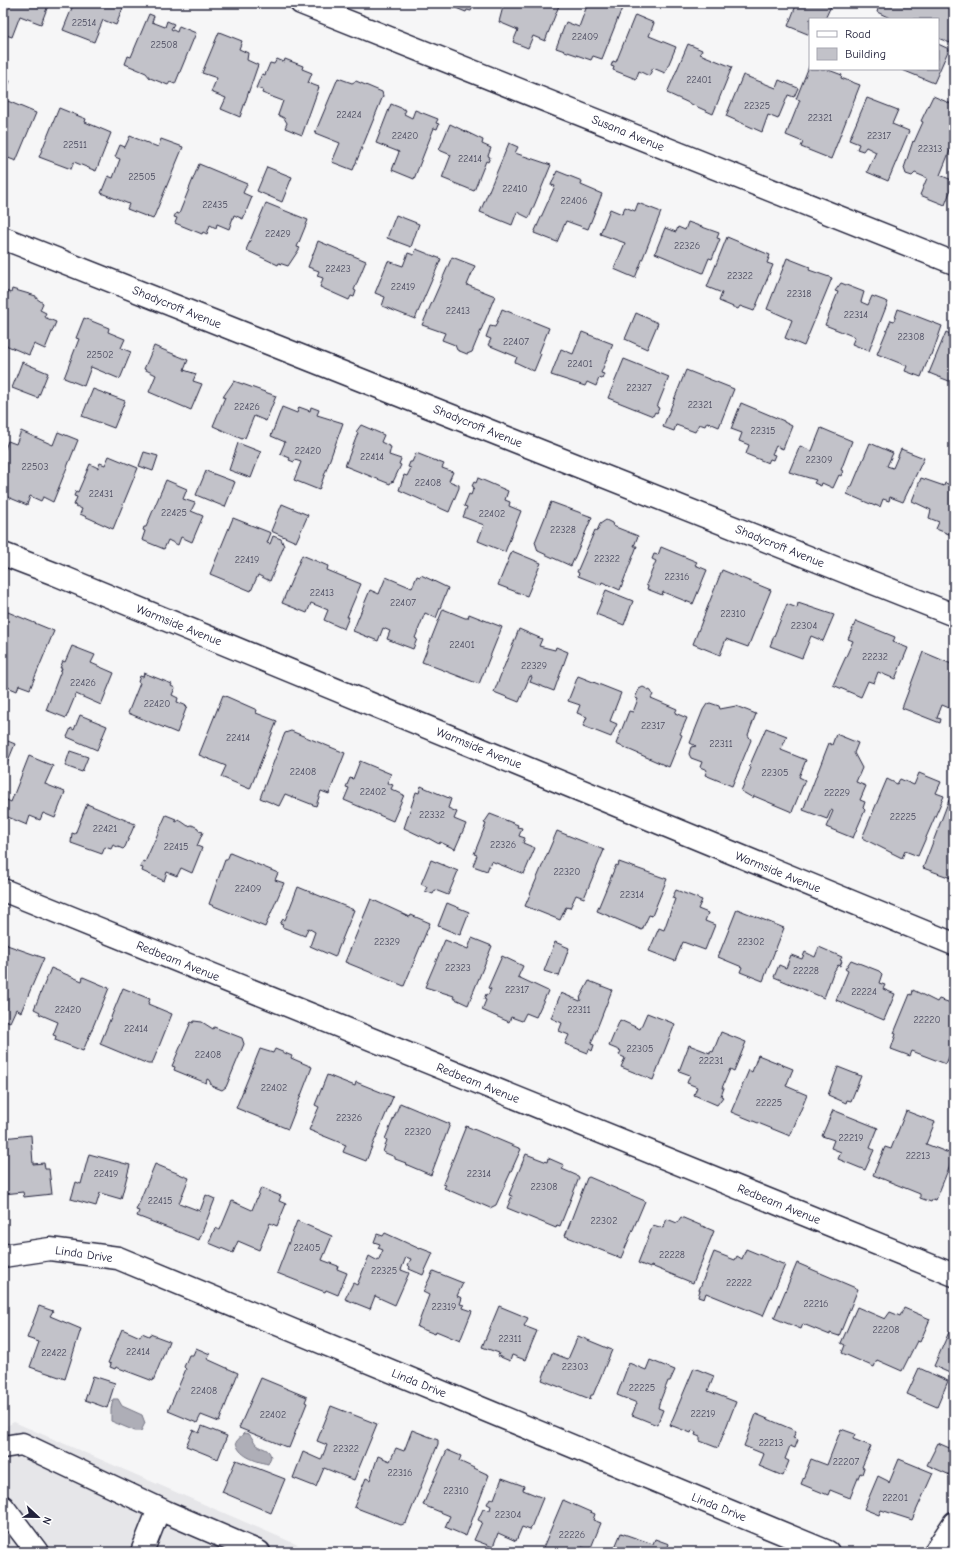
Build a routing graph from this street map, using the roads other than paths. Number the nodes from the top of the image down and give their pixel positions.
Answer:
1 (302, 3) edge
2 (3, 238) edge
3 (954, 263) edge
4 (3, 554) edge
5 (954, 615) edge
6 (3, 890) edge
7 (954, 944) edge
8 (3, 1256) edge
9 (954, 1276) edge
10 (3, 1447) edge
11 (3, 1507) edge
12 (159, 1509) junction
13 (954, 1523) edge
14 (37, 1552) edge
15 (142, 1552) edge
16 (259, 1552) edge
17 (828, 1552) edge
18 (936, 1552) edge

1 - 3 street, Susana Avenue
2 - 5 street, Shadycroft Avenue
4 - 7 street, Warmside Avenue
6 - 9 street, Redbeam Avenue
8 - 17 street, Linda Drive
10 - 12 street
11 - 14 street
12 - 15 street
12 - 16 street
13 - 18 street

